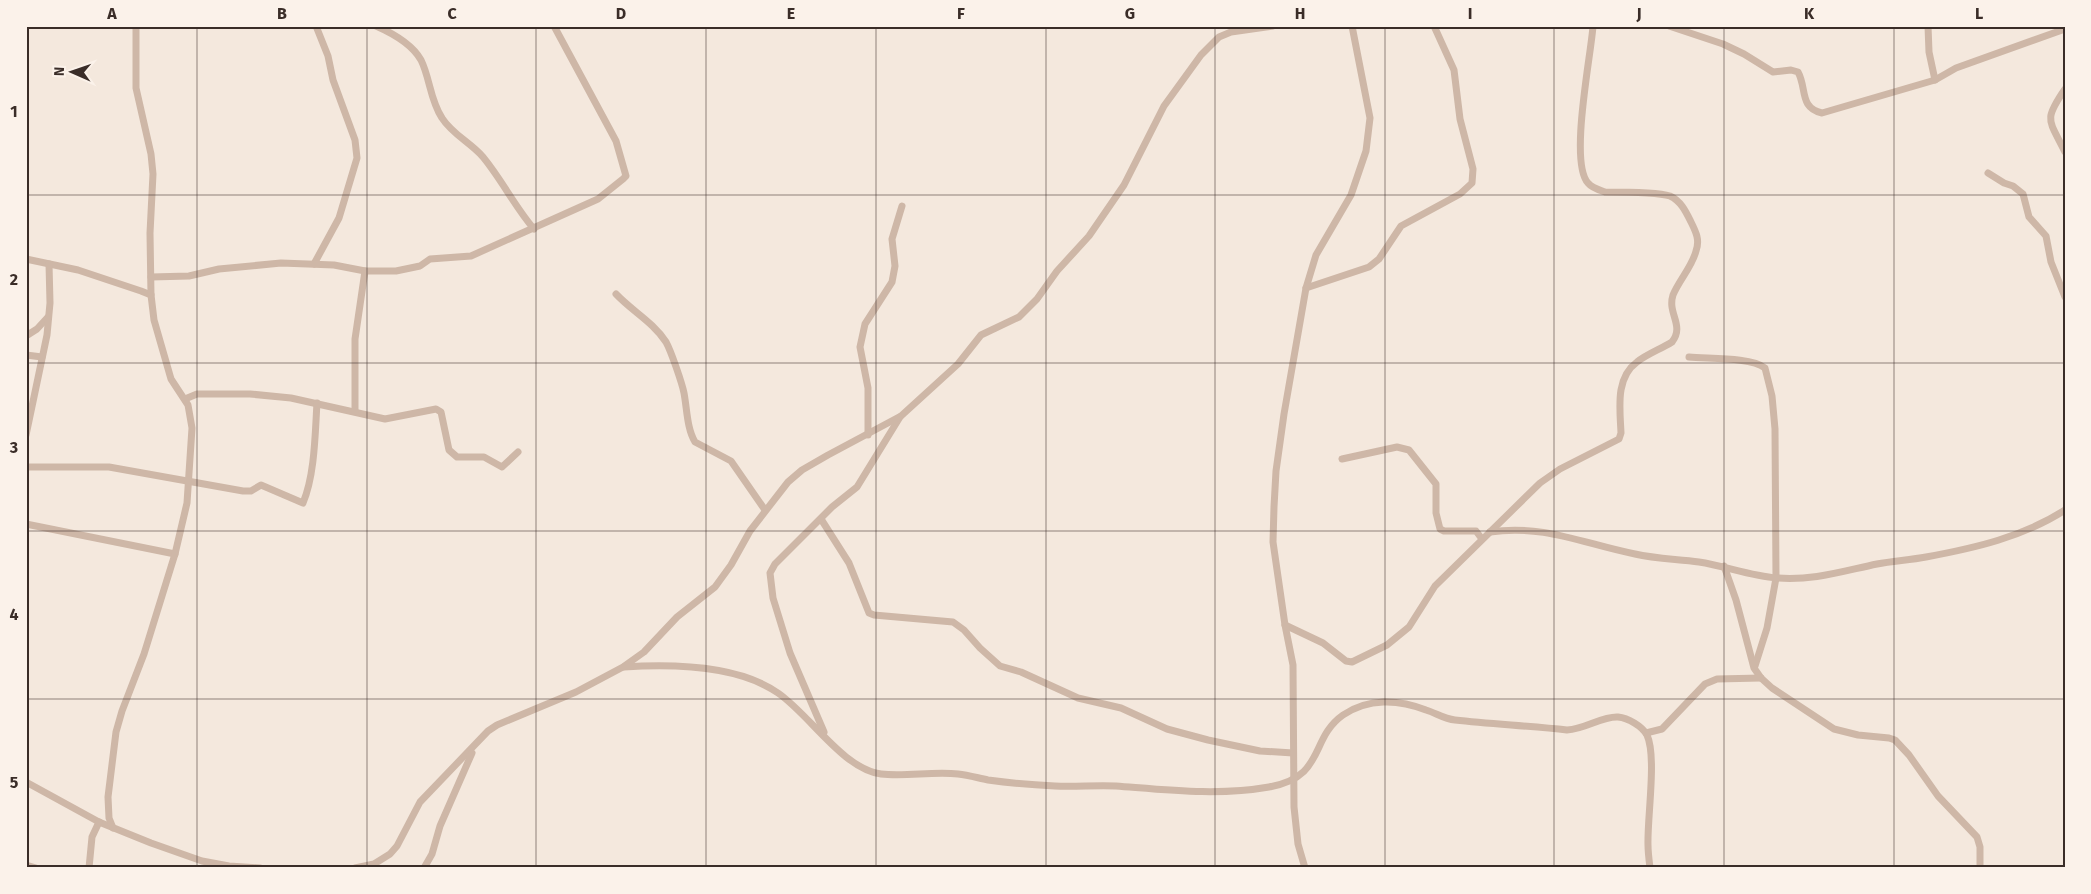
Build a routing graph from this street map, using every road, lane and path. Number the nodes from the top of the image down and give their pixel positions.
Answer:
1 (136, 26) edge
2 (316, 26) edge
3 (376, 26) edge
4 (554, 26) edge
5 (1273, 26) edge
6 (1352, 26) edge
7 (1434, 26) edge
8 (1593, 26) edge
9 (1669, 26) edge
10 (1928, 26) edge
11 (2065, 29) edge
12 (1935, 80) junction
13 (2065, 89) edge
14 (2065, 152) edge
15 (1988, 173) dead end
16 (902, 206) dead end
17 (534, 229) junction
18 (26, 259) edge
19 (49, 264) junction
20 (314, 264) junction
21 (365, 271) junction
22 (151, 277) junction
23 (1306, 288) junction
24 (616, 294) dead end
25 (151, 295) junction
26 (2065, 298) edge
27 (49, 316) junction
28 (26, 336) edge
29 (26, 355) edge
30 (42, 357) junction
31 (1689, 357) dead end
32 (185, 399) junction
33 (317, 403) junction
34 (355, 411) junction
35 (901, 416) junction
36 (27, 430) edge
37 (868, 435) junction
38 (518, 452) dead end
39 (1342, 459) dead end
40 (26, 467) edge
41 (189, 482) junction
42 (765, 510) junction
43 (2065, 510) edge
44 (821, 519) junction
45 (26, 524) edge
46 (1490, 532) junction
47 (1482, 539) junction
48 (175, 554) junction
49 (1724, 566) junction
50 (1776, 578) junction
51 (1284, 625) junction
52 (623, 667) junction
53 (1754, 668) junction
54 (1760, 678) junction
55 (1646, 732) junction
56 (826, 737) junction
57 (475, 746) junction
58 (1293, 753) junction
59 (1293, 780) junction
60 (26, 782) edge
61 (99, 822) junction
62 (113, 828) junction
63 (26, 865) edge
64 (210, 865) edge
65 (36, 868) edge
66 (89, 868) edge
67 (260, 868) edge
68 (355, 868) edge
69 (424, 868) edge
70 (1304, 868) edge
71 (1650, 868) edge
72 (1980, 868) edge

1 - 22 street
2 - 20 street
3 - 17 street
4 - 17 street
5 - 35 street
6 - 23 street
7 - 23 street
8 - 46 street
9 - 12 street
10 - 12 street
11 - 12 street
13 - 14 street
15 - 26 street
16 - 37 street
17 - 21 street
18 - 19 street
19 - 25 street
19 - 27 street
20 - 21 street
20 - 22 street
21 - 34 street
22 - 25 street
23 - 51 street
24 - 42 street
25 - 32 street
27 - 28 street
27 - 30 street
29 - 30 street
30 - 36 street
31 - 50 street
32 - 33 street
32 - 41 street
33 - 34 street
33 - 41 street
34 - 38 street
35 - 37 street
35 - 44 street
37 - 42 street
39 - 47 street
40 - 41 street
41 - 48 street
42 - 52 street
43 - 50 street
44 - 56 street
44 - 58 street
45 - 48 street
46 - 47 street
46 - 49 street
47 - 51 street
48 - 62 street
49 - 50 street
49 - 53 street
50 - 53 street
51 - 58 street
52 - 56 street
52 - 57 street
53 - 54 street
54 - 55 street
54 - 72 street
55 - 59 street
55 - 71 street
56 - 59 street
57 - 68 street
57 - 69 street
58 - 59 street
59 - 70 street
60 - 61 street
61 - 62 street
61 - 66 street
62 - 64 street
63 - 65 street
64 - 67 street

